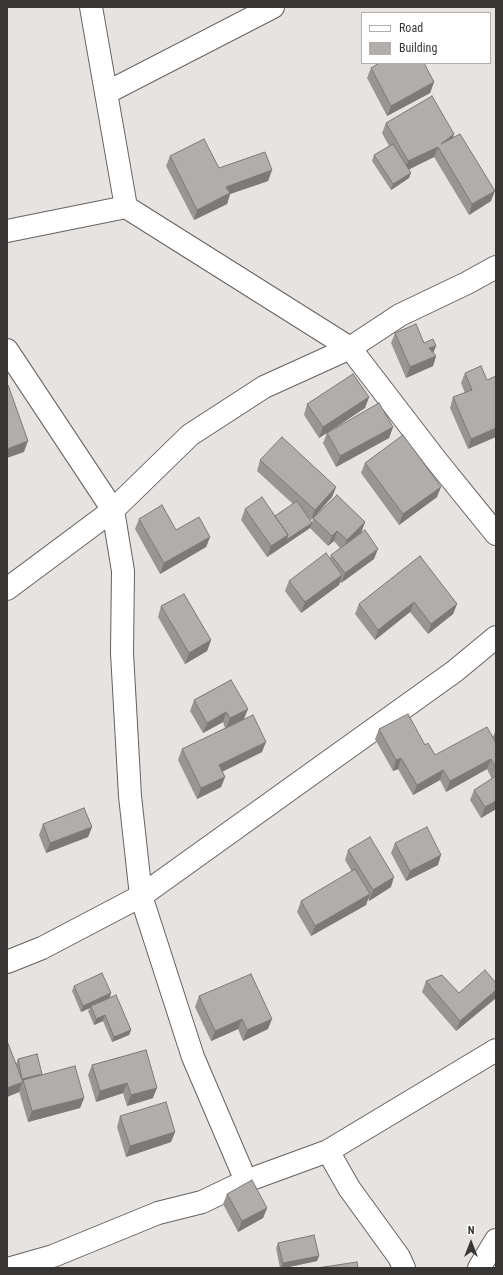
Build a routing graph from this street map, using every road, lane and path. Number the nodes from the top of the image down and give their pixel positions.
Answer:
1 (90, 7) edge
2 (273, 7) edge
3 (106, 93) junction
4 (126, 207) junction
5 (7, 231) edge
6 (496, 267) edge
7 (350, 348) junction
8 (7, 350) edge
9 (113, 510) junction
10 (496, 534) edge
11 (7, 589) edge
12 (496, 637) edge
13 (142, 896) junction
14 (7, 962) edge
15 (496, 1050) edge
16 (328, 1151) junction
17 (246, 1181) junction
18 (496, 1240) edge
19 (11, 1268) edge
20 (404, 1268) edge
21 (478, 1268) edge

1 - 3 street
2 - 3 street
3 - 4 street
4 - 5 street
4 - 7 street
6 - 7 street
7 - 9 street
7 - 10 street
8 - 9 street
9 - 11 street
9 - 13 street
12 - 13 street
13 - 14 street
13 - 17 street
15 - 16 street
16 - 17 street
16 - 20 street
17 - 19 street
18 - 21 street

